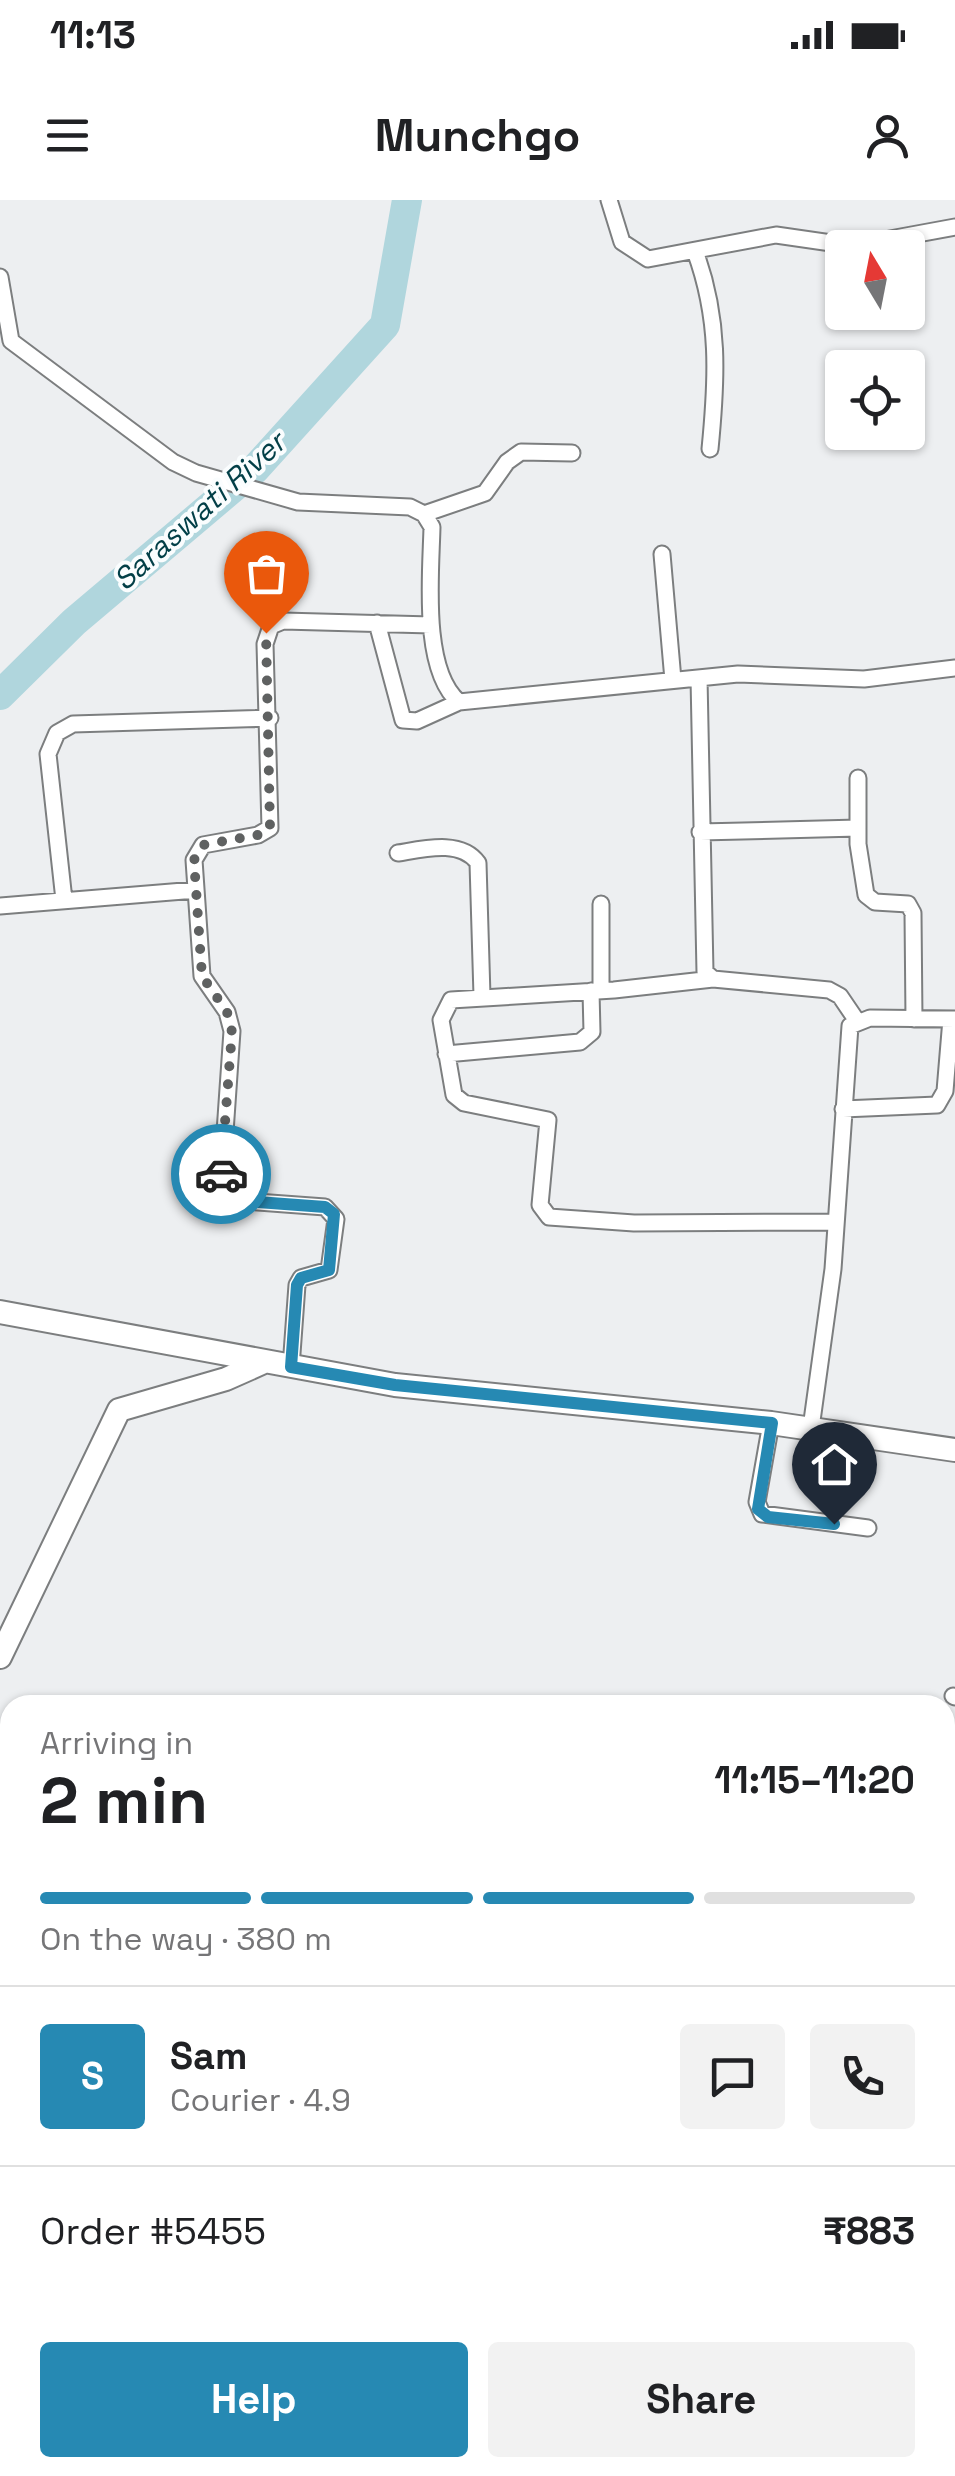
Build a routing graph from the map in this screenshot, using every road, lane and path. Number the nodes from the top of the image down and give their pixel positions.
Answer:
1 (609, 200) edge
2 (955, 227) edge
3 (696, 251) junction
4 (0, 277) edge
5 (710, 449) dead end
6 (572, 453) dead end
7 (424, 514) junction
8 (662, 554) dead end
9 (378, 623) junction
10 (431, 625) junction
11 (955, 668) edge
12 (699, 678) junction
13 (673, 680) junction
14 (459, 702) junction
15 (270, 718) junction
16 (858, 778) dead end
17 (858, 828) junction
18 (700, 832) junction
19 (398, 853) dead end
20 (196, 890) junction
21 (64, 900) junction
22 (601, 904) dead end
23 (0, 906) edge
24 (712, 979) junction
25 (596, 991) junction
26 (482, 996) junction
27 (914, 1019) junction
28 (953, 1019) edge
29 (858, 1021) junction
30 (446, 1054) junction
31 (844, 1109) junction
32 (836, 1222) junction
33 (0, 1312) edge
34 (264, 1362) junction
35 (291, 1367) junction
36 (772, 1423) junction
37 (811, 1428) junction
38 (955, 1450) edge
39 (868, 1528) dead end
40 (0, 1656) edge

1 - 3 street
2 - 3 street
3 - 5 street
4 - 7 street
6 - 7 street
7 - 10 street
8 - 13 street
9 - 10 street
9 - 14 street
9 - 15 street
10 - 14 street
11 - 12 street
12 - 13 street
12 - 18 street
13 - 14 street
15 - 20 street
15 - 21 street
16 - 17 street
17 - 18 street
17 - 27 street
18 - 24 street
19 - 26 street
20 - 21 street
20 - 35 street
21 - 23 street
22 - 25 street
24 - 25 street
24 - 29 street
25 - 26 street
25 - 30 street
26 - 30 street
27 - 28 street
27 - 29 street
28 - 31 street
29 - 31 street
30 - 32 street
31 - 32 street
32 - 37 street
33 - 34 street
34 - 35 street
34 - 40 street
35 - 36 street
36 - 37 street
36 - 39 street
37 - 38 street

